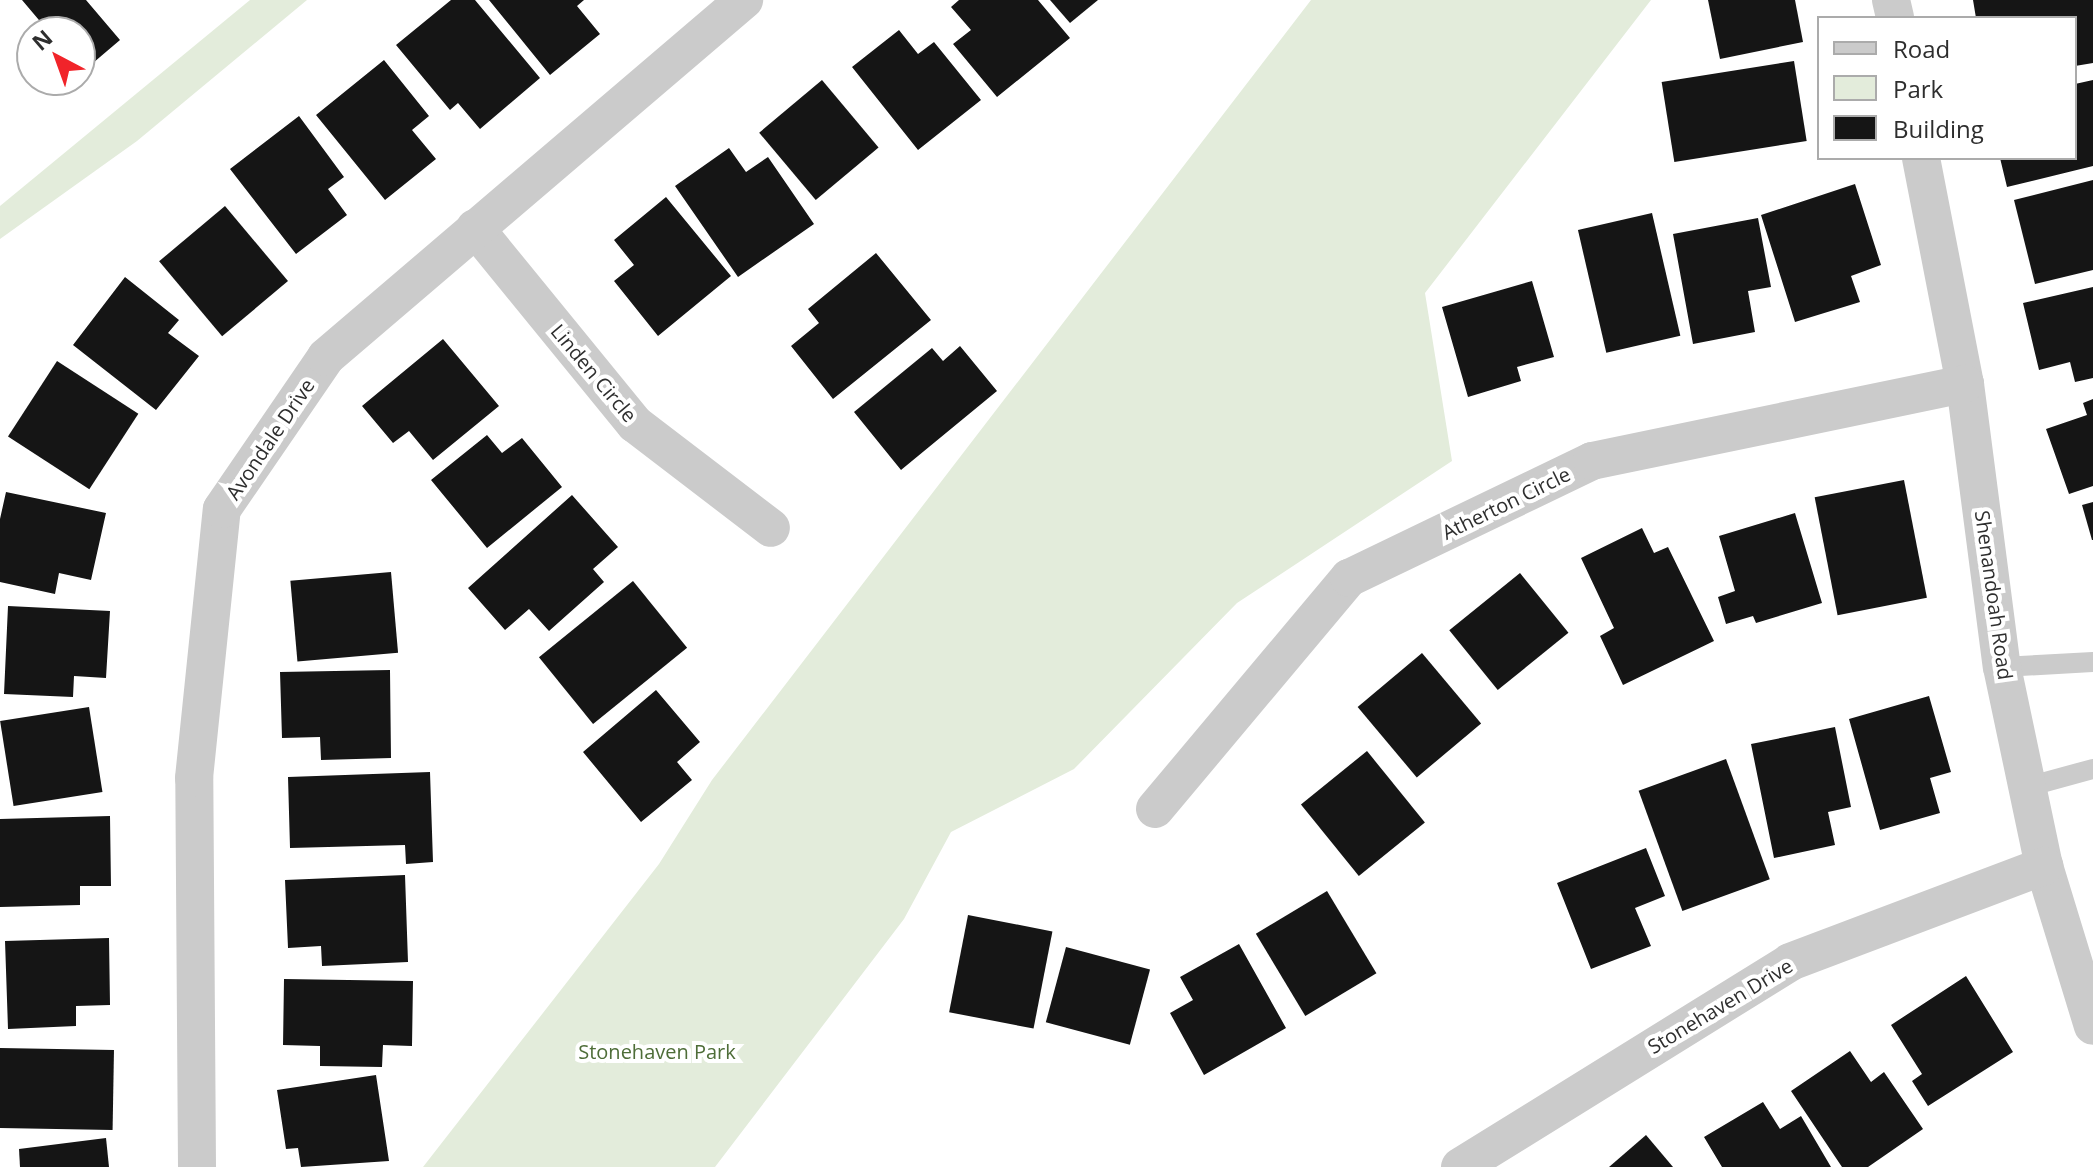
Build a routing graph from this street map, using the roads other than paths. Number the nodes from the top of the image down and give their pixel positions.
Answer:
1 (744, 0) edge
2 (1921, 160) edge
3 (475, 228) junction
4 (1965, 384) junction
5 (771, 528) dead end
6 (2093, 662) edge
7 (2002, 667) junction
8 (2093, 769) edge
9 (2027, 787) junction
10 (1155, 809) dead end
11 (2044, 866) junction
12 (2093, 1026) edge
13 (197, 1167) edge
14 (1460, 1167) edge

1 - 3 street, Avondale Drive
2 - 4 street, Shenandoah Road
3 - 5 street, Linden Circle
3 - 13 street, Avondale Drive
4 - 7 street, Shenandoah Road
4 - 10 street, Atherton Circle
6 - 7 lane
7 - 9 street, Shenandoah Road
8 - 9 lane
9 - 11 street, Shenandoah Road
11 - 12 street, Shenandoah Road
11 - 14 street, Stonehaven Drive

